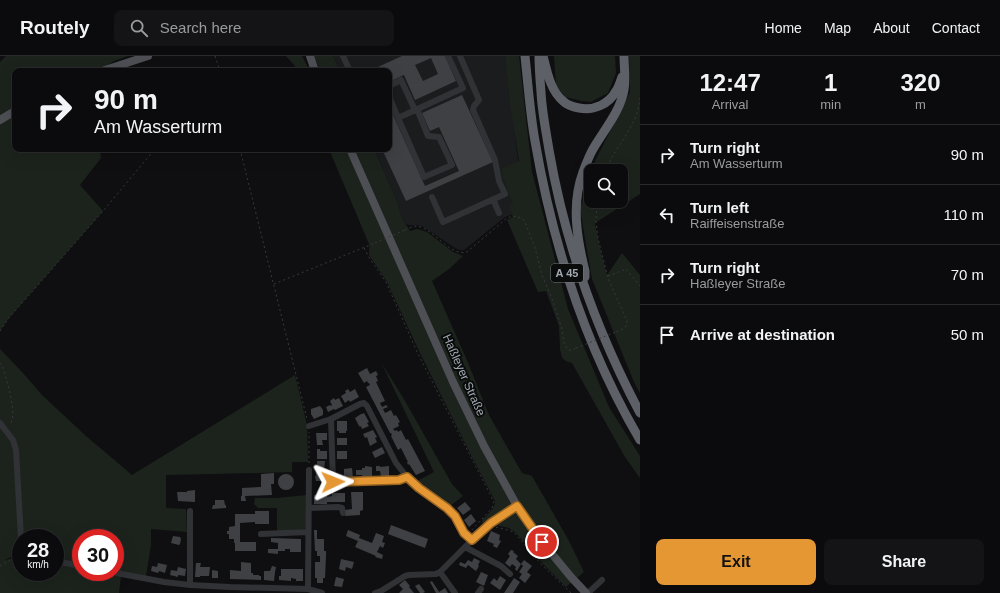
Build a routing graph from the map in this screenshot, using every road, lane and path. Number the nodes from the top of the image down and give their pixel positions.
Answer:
1 (148, 56) edge
2 (215, 56) edge
3 (306, 56) edge
4 (310, 56) edge
5 (343, 56) edge
6 (448, 56) edge
7 (460, 56) edge
8 (526, 56) edge
9 (539, 56) edge
10 (543, 56) edge
11 (624, 56) edge
12 (111, 68) edge
13 (219, 68) edge
14 (313, 68) edge
15 (314, 68) edge
16 (349, 68) edge
17 (624, 68) junction
18 (392, 84) edge
19 (640, 98) edge
20 (392, 103) edge
21 (416, 110) junction
22 (12, 114) edge
23 (398, 118) junction
24 (0, 120) edge
25 (152, 152) edge
26 (241, 152) edge
27 (351, 152) edge
28 (608, 164) edge
29 (432, 196) dead end
30 (493, 200) junction
31 (597, 208) edge
32 (499, 213) dead end
33 (364, 248) junction
34 (608, 276) junction
35 (274, 284) junction
36 (640, 286) edge
37 (584, 288) junction
38 (0, 331) edge
39 (0, 362) edge
40 (640, 413) edge
41 (331, 419) junction
42 (0, 424) edge
43 (309, 426) junction
44 (6, 432) junction
45 (640, 440) edge
46 (309, 470) joint
47 (407, 477) junction
48 (517, 506) junction
49 (309, 508) junction
50 (190, 511) dead end
51 (343, 513) dead end
52 (487, 526) junction
53 (20, 529) edge
54 (308, 532) junction
55 (261, 534) dead end
56 (469, 538) junction
57 (465, 548) junction
58 (12, 559) edge
59 (0, 566) edge
60 (440, 572) junction
61 (124, 574) edge
62 (510, 574) dead end
63 (602, 580) dead end
64 (190, 585) junction
65 (308, 588) junction
66 (379, 592) edge
67 (322, 593) edge
68 (455, 593) edge
69 (571, 593) edge
70 (587, 593) edge

1 - 12 main road
2 - 13 path
3 - 14 main road
4 - 15 main road
5 - 16 street
6 - 21 street
7 - 30 street
8 - 45 highway, A 45
9 - 37 highway, A 45
10 - 17 highway
11 - 17 highway
17 - 37 highway
18 - 21 street
19 - 28 path
20 - 23 street
21 - 23 street
21 - 23 street
22 - 24 main road
25 - 38 path
26 - 35 path
27 - 48 main road, Haßleyer Straße
29 - 30 street
30 - 32 street
31 - 34 path
33 - 34 path, bridge
33 - 35 path
33 - 56 path
34 - 36 path
35 - 43 path
37 - 40 highway, A 45
39 - 44 path
41 - 43 street
41 - 47 street
41 - 47 street
42 - 44 street
43 - 46 path
44 - 53 street
46 - 49 street
47 - 56 street
48 - 52 street
48 - 70 main road, Haßleyer Straße
49 - 51 street
49 - 54 street
50 - 64 street
52 - 56 street
52 - 69 path
54 - 55 street
54 - 65 street
56 - 57 street
57 - 60 street
57 - 62 street
58 - 59 path
60 - 66 street
60 - 68 street
61 - 64 street
63 - 70 street
64 - 65 street
65 - 67 street

